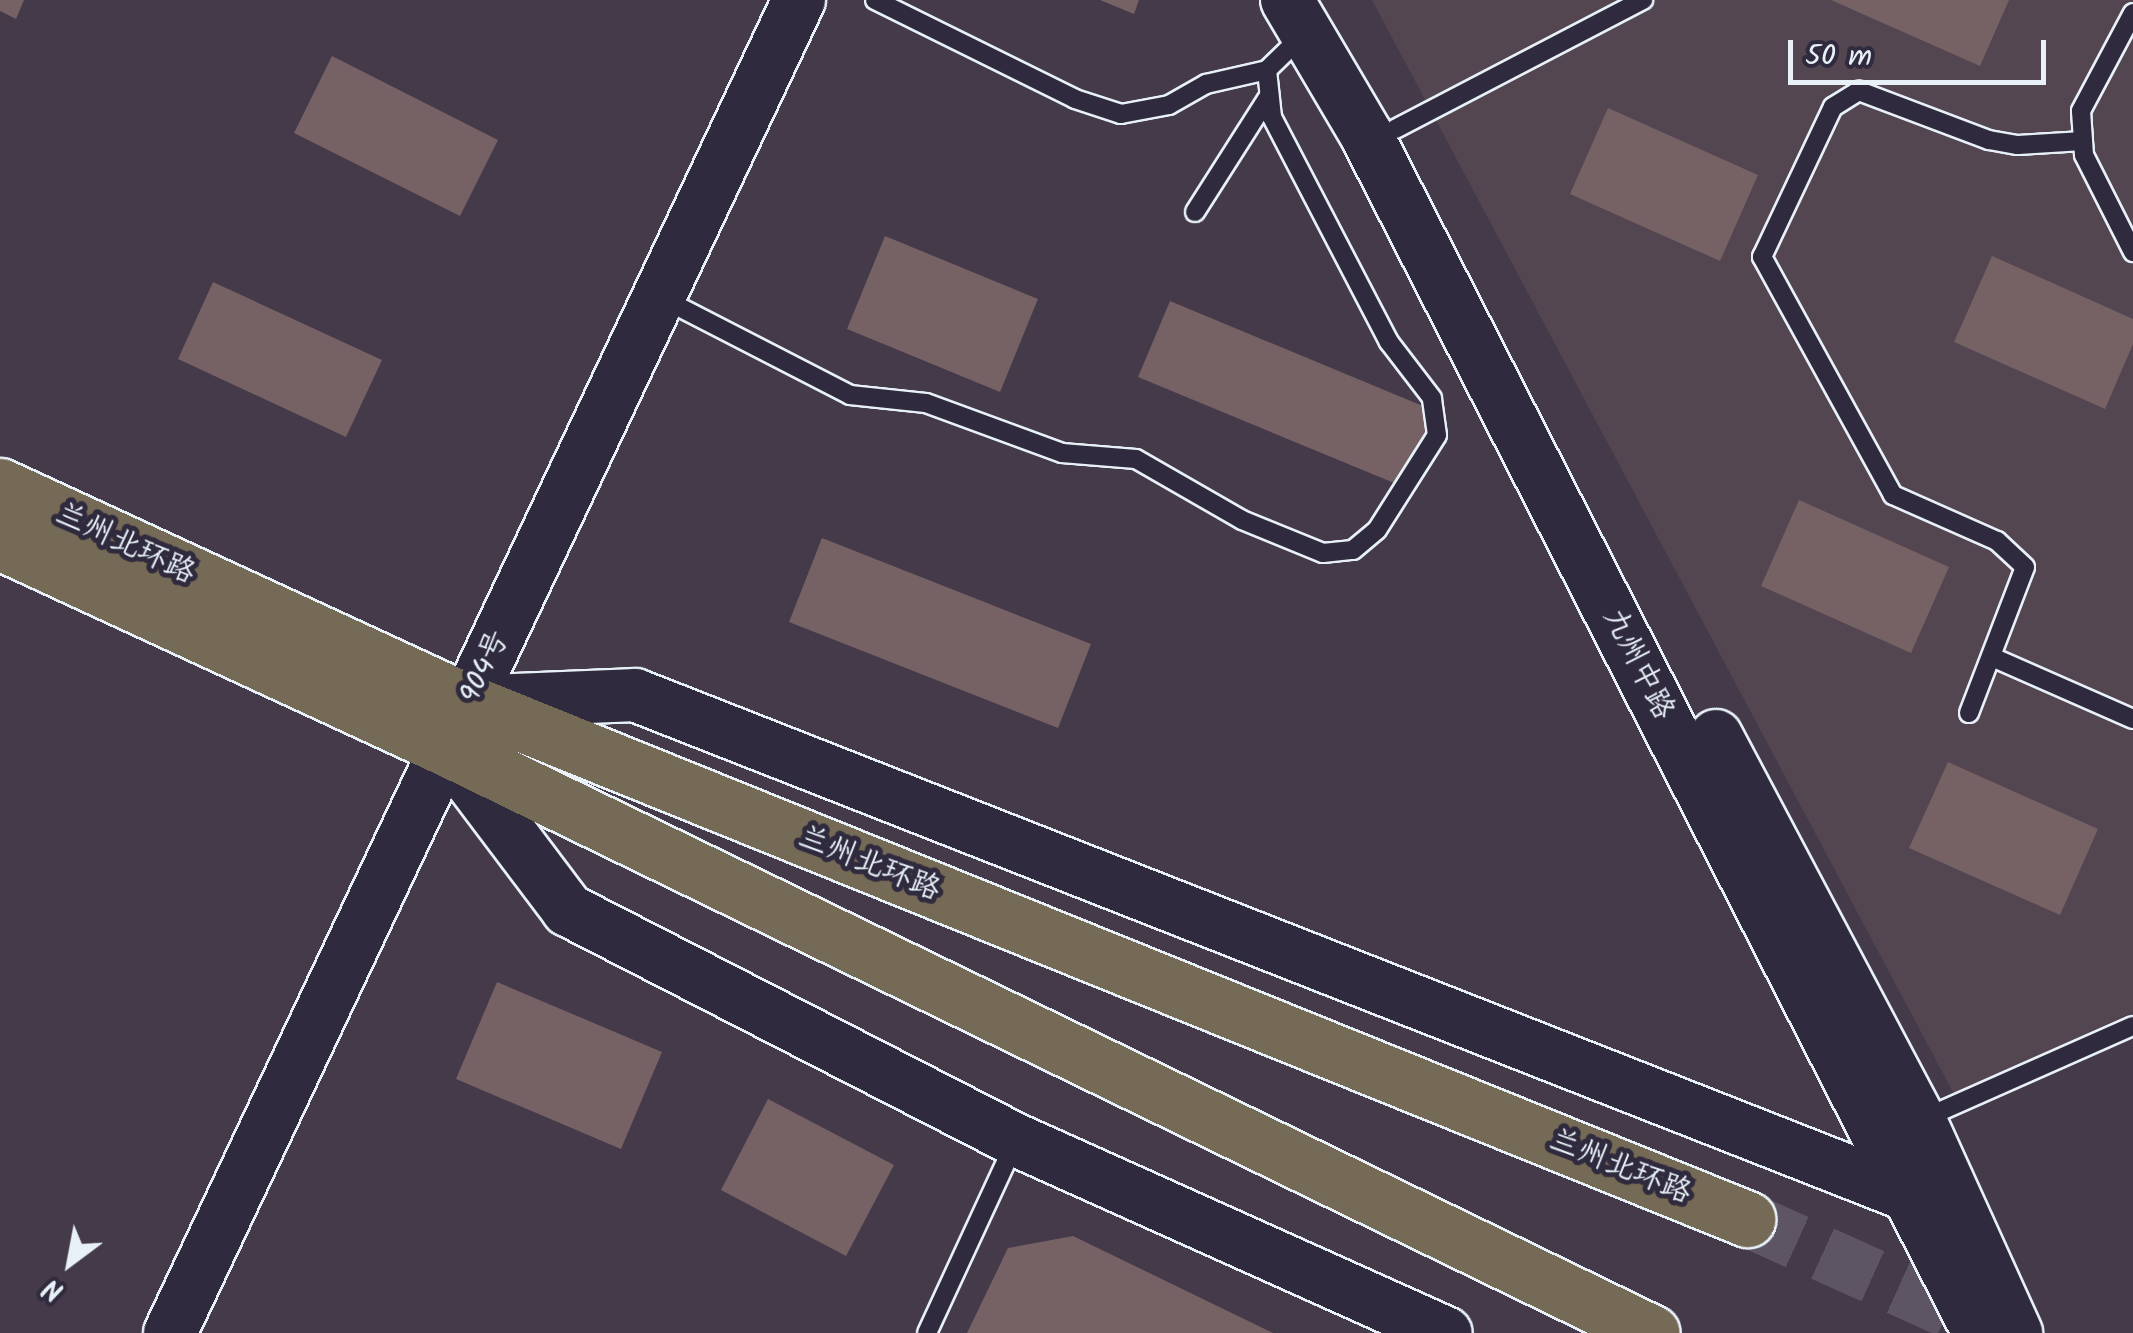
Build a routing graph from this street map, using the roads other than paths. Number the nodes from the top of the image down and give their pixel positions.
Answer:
1 (799, 0) edge
2 (826, 0) edge
3 (874, 0) edge
4 (1643, 0) edge
5 (1306, 11) edge
6 (2133, 13) edge
7 (1267, 70) junction
8 (1269, 96) junction
9 (1394, 129) junction
10 (2082, 140) junction
11 (1195, 212) dead end
12 (2133, 252) edge
13 (684, 310) junction
14 (0, 486) edge
15 (0, 542) edge
16 (1992, 657) junction
17 (1968, 713) dead end
18 (2133, 719) edge
19 (476, 734) junction
20 (2133, 1026) edge
21 (1900, 1130) junction
22 (1016, 1140) junction
23 (1930, 1190) junction
24 (1747, 1219) tunnel mouth
25 (170, 1333) edge
26 (205, 1333) edge
27 (927, 1333) edge
28 (1446, 1333) edge
29 (1652, 1333) edge
30 (1979, 1333) edge
31 (2016, 1333) edge

1 - 19 street, 904号
2 - 13 street
3 - 7 lane
4 - 9 lane
5 - 7 lane
5 - 9 street
5 - 21 street, 九州中路
6 - 10 lane
7 - 8 lane
8 - 11 lane
8 - 13 lane
9 - 21 street
10 - 12 lane
10 - 16 lane
13 - 19 street
14 - 19 highway, 兰州北环路
15 - 19 highway, 兰州北环路
16 - 17 lane
16 - 18 lane
19 - 22 street
19 - 23 street
19 - 24 highway, 兰州北环路
19 - 25 street, 904号
19 - 26 street
19 - 29 highway, 兰州北环路
20 - 21 lane
21 - 23 street, 九州中路
22 - 27 lane
22 - 28 street
23 - 30 street, 九州中路
23 - 31 street

